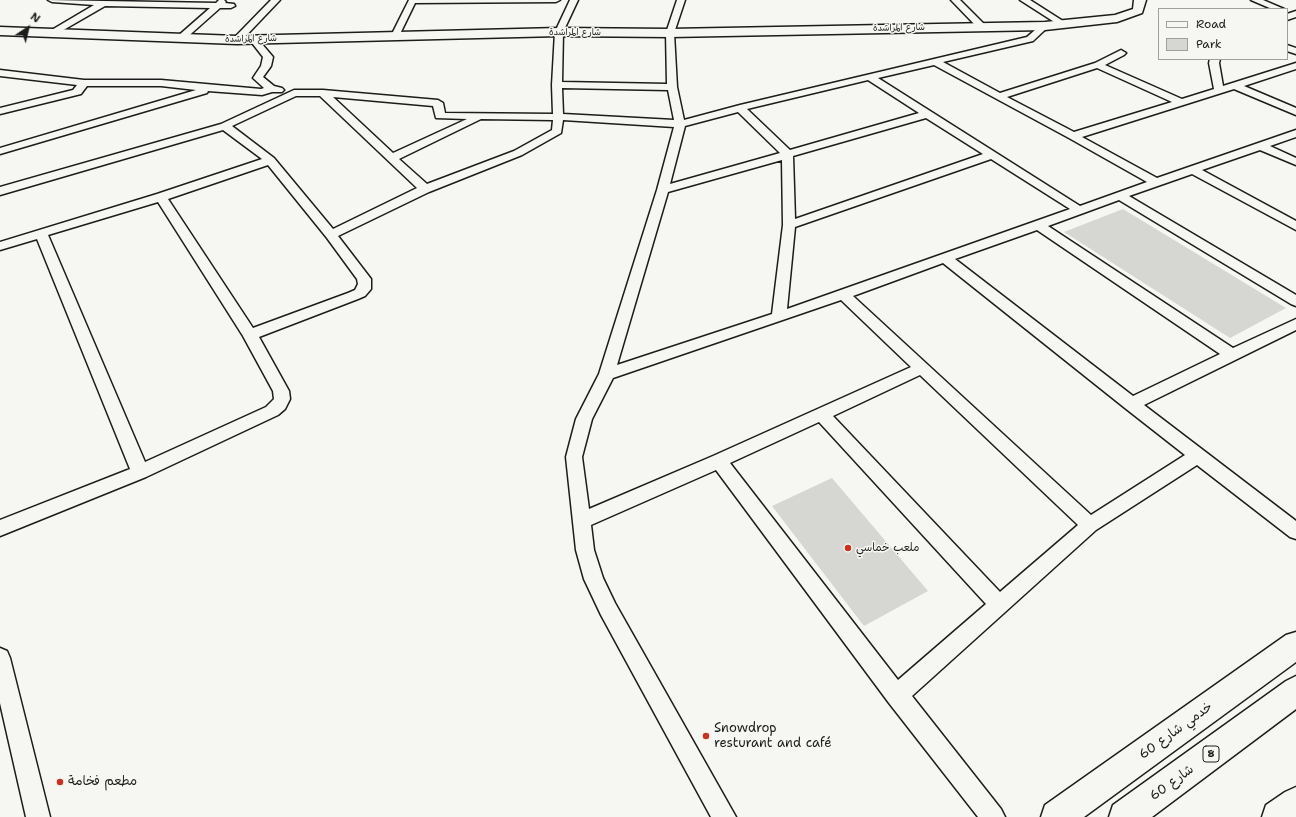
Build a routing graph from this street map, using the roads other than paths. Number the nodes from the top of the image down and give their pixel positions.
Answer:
1 (52, 0) edge
2 (276, 0) edge
3 (556, 0) edge
4 (574, 0) edge
5 (681, 0) edge
6 (955, 0) edge
7 (1024, 0) edge
8 (1139, 0) edge
9 (1255, 0) edge
10 (413, 1) edge
11 (106, 2) edge
12 (224, 4) edge
13 (1277, 8) edge
14 (1062, 23) junction
15 (981, 26) junction
16 (1045, 26) junction
17 (0, 31) edge
18 (559, 32) junction
19 (53, 33) junction
20 (670, 33) junction
21 (395, 36) junction
22 (181, 38) junction
23 (253, 39) junction
24 (237, 40) junction
25 (1121, 54) dead end
26 (1215, 60) edge
27 (936, 63) junction
28 (1098, 65) junction
29 (1296, 66) edge
30 (0, 73) edge
31 (13, 74) junction
32 (0, 78) edge
33 (871, 78) junction
34 (84, 84) junction
35 (557, 85) junction
36 (1234, 85) junction
37 (672, 87) junction
38 (213, 89) junction
39 (270, 89) junction
40 (1219, 90) junction
41 (294, 93) junction
42 (324, 93) junction
43 (999, 96) junction
44 (1181, 102) junction
45 (740, 108) junction
46 (0, 112) edge
47 (1296, 112) edge
48 (928, 114) junction
49 (481, 117) junction
50 (558, 117) junction
51 (680, 124) junction
52 (225, 126) junction
53 (1296, 133) edge
54 (1073, 136) junction
55 (1261, 146) junction
56 (0, 151) edge
57 (787, 153) junction
58 (992, 155) junction
59 (392, 158) junction
60 (270, 160) junction
61 (1296, 162) edge
62 (1193, 170) junction
63 (1157, 183) junction
64 (425, 189) junction
65 (662, 190) junction
66 (0, 191) edge
67 (1120, 196) junction
68 (162, 197) junction
69 (1079, 210) junction
70 (789, 225) junction
71 (1038, 225) junction
72 (1296, 226) edge
73 (42, 235) junction
74 (331, 235) junction
75 (0, 246) edge
76 (945, 258) junction
77 (843, 294) junction
78 (1296, 301) edge
79 (779, 317) junction
80 (1296, 324) edge
81 (250, 335) junction
82 (1232, 355) junction
83 (922, 368) junction
84 (607, 374) junction
85 (1131, 404) junction
86 (821, 414) junction
87 (1198, 456) junction
88 (719, 461) junction
89 (140, 472) junction
90 (581, 521) junction
91 (1090, 525) junction
92 (0, 528) edge
93 (1296, 531) edge
94 (1000, 605) junction
95 (1296, 645) edge
96 (0, 658) edge
97 (1296, 692) edge
98 (897, 695) junction
99 (1296, 803) edge
100 (38, 817) edge
101 (724, 817) edge
102 (993, 817) edge
103 (1057, 817) edge
104 (1125, 817) edge
105 (1278, 817) edge

1 - 11 street
2 - 24 street
3 - 10 street
4 - 18 street
5 - 20 street
6 - 15 street
7 - 14 street
8 - 14 main road, شارع المراشدة
9 - 13 street
10 - 21 street
11 - 12 street
11 - 19 street
12 - 22 street
14 - 16 main road, شارع المراشدة
15 - 16 main road, شارع المراشدة
15 - 20 main road, شارع المراشدة
16 - 27 street
17 - 19 main road, شارع المراشدة
18 - 20 main road, شارع المراشدة
18 - 21 main road, شارع المراشدة
18 - 35 street
19 - 22 main road, شارع المراشدة
20 - 37 street
21 - 23 main road, شارع المراشدة
22 - 24 main road, شارع المراشدة
23 - 24 main road, شارع المراشدة
23 - 39 street
25 - 28 street
26 - 40 street
27 - 33 street
27 - 43 street
28 - 43 street
28 - 44 street
29 - 36 street
30 - 31 street
31 - 32 street
31 - 34 street
33 - 45 street
33 - 48 street
34 - 38 street
34 - 46 street
35 - 37 street
35 - 50 street
36 - 40 street
36 - 47 street
37 - 51 street
38 - 39 street
38 - 56 street
39 - 41 street
40 - 44 street
41 - 42 street
41 - 52 street
42 - 49 street
42 - 59 street
43 - 54 street
44 - 54 street
45 - 51 street
45 - 57 street
48 - 57 street
48 - 58 street
49 - 50 street
49 - 59 street
50 - 51 street
50 - 64 street
51 - 65 street
52 - 60 street
52 - 66 street
53 - 55 street
54 - 63 street
55 - 61 street
55 - 62 street
57 - 65 street
57 - 70 street
58 - 69 street
58 - 70 street
59 - 64 street
60 - 68 street
60 - 74 street
62 - 63 street
62 - 72 street
63 - 67 street
64 - 74 street
65 - 84 street
67 - 69 street
67 - 78 street
68 - 73 street
68 - 81 street
69 - 71 street
70 - 79 street
71 - 76 street
71 - 82 street
73 - 75 street
73 - 89 street
74 - 81 street
76 - 77 street
76 - 85 street
77 - 79 street
77 - 83 street
79 - 84 street
80 - 82 street
81 - 89 street
82 - 85 street
83 - 86 street
83 - 91 street
84 - 90 street
85 - 87 street
86 - 88 street
86 - 94 street
87 - 91 street
87 - 93 street
88 - 90 street
88 - 98 street
89 - 92 street
90 - 101 street
91 - 94 street
94 - 98 street
95 - 103 main road, خدمي شارع 60
96 - 100 street
97 - 104 main road, شارع 60 / 8
98 - 102 street
99 - 105 main road

